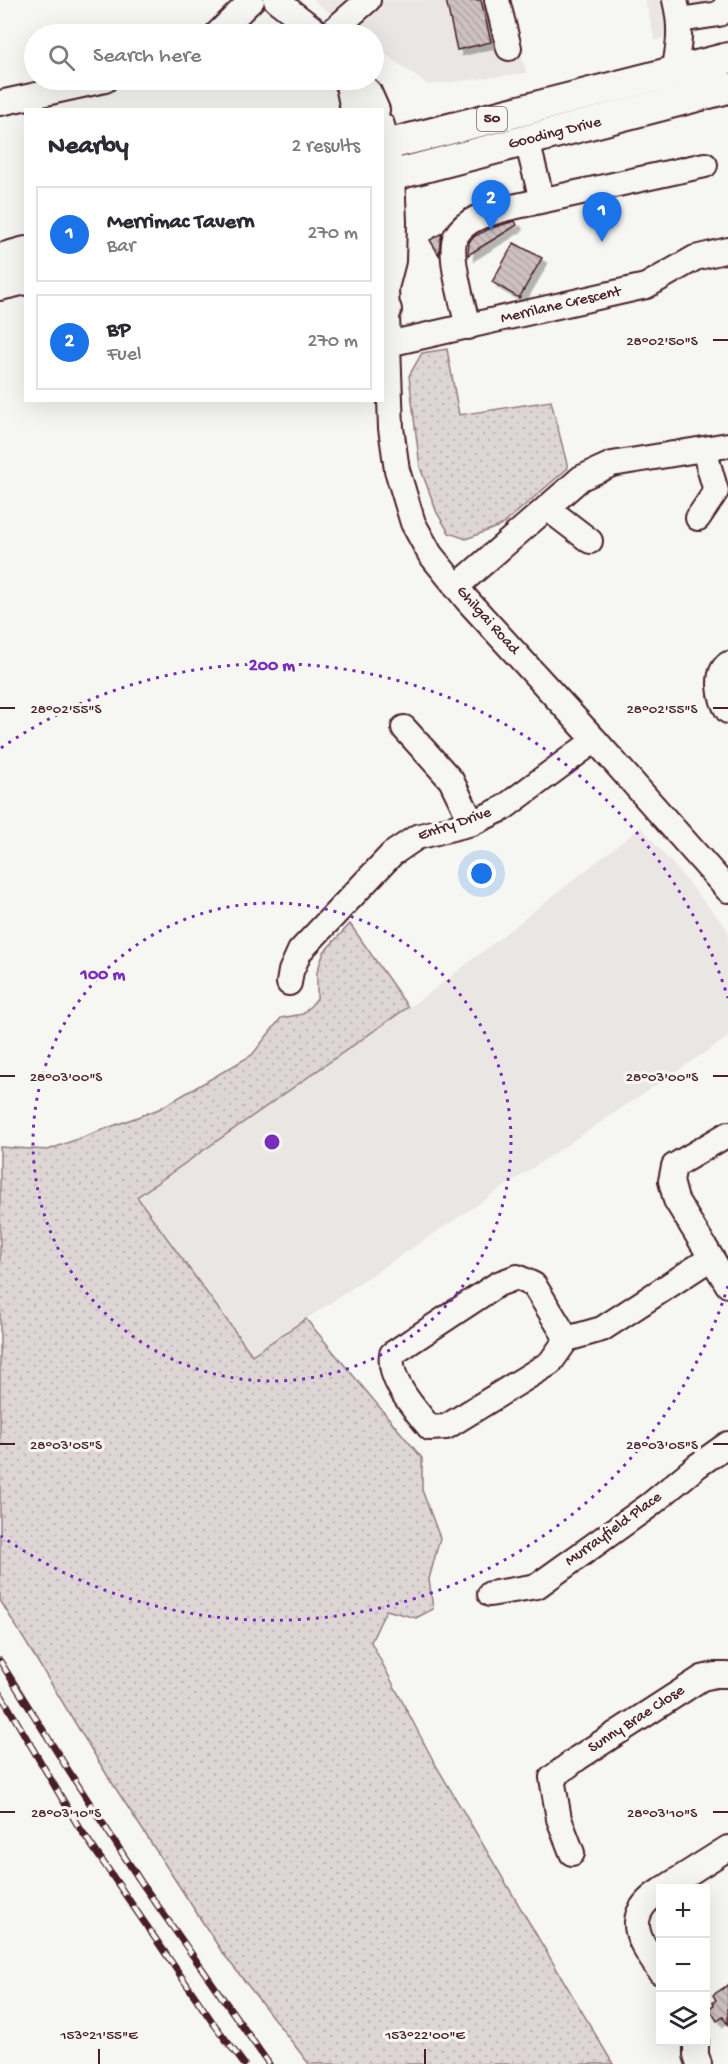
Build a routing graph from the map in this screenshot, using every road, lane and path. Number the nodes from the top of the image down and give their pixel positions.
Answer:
1 (252, 0) edge
2 (276, 0) edge
3 (368, 0) edge
4 (497, 0) edge
5 (696, 0) edge
6 (728, 4) edge
7 (677, 10) edge
8 (227, 24) edge
9 (307, 24) edge
10 (340, 24) edge
11 (509, 48) dead end
12 (728, 58) edge
13 (674, 73) junction
14 (728, 88) edge
15 (59, 90) edge
16 (349, 90) edge
17 (367, 90) edge
18 (0, 103) edge
19 (353, 108) edge
20 (377, 108) edge
21 (384, 139) edge
22 (527, 141) junction
23 (705, 165) dead end
24 (387, 177) edge
25 (542, 200) junction
26 (728, 250) edge
27 (24, 253) edge
28 (0, 259) edge
29 (24, 279) edge
30 (0, 285) edge
31 (384, 296) edge
32 (468, 327) junction
33 (388, 344) junction
34 (728, 445) edge
35 (704, 450) junction
36 (722, 495) edge
37 (547, 508) junction
38 (698, 518) dead end
39 (590, 541) dead end
40 (456, 587) junction
41 (728, 664) edge
42 (728, 711) edge
43 (404, 728) dead end
44 (596, 740) junction
45 (472, 823) junction
46 (728, 890) edge
47 (289, 983) dead end
48 (728, 1134) edge
49 (711, 1258) junction
50 (728, 1286) edge
51 (567, 1339) junction
52 (728, 1444) edge
53 (490, 1594) dead end
54 (728, 1675) edge
55 (728, 1848) edge
56 (572, 1853) dead end
57 (671, 1884) edge
58 (656, 1894) edge
59 (656, 1966) edge
60 (696, 2046) edge
61 (699, 2064) edge

1 - 8 street
2 - 9 street
3 - 10 street
4 - 11 street
5 - 7 street
6 - 7 street
7 - 13 street
12 - 13 main road, Gooding Drive / 50
13 - 21 main road, Gooding Drive / 50
14 - 22 main road, Gooding Drive / 50
15 - 18 street
16 - 19 street
17 - 20 street
21 - 24 street, Ghilgai Road
22 - 24 main road, Gooding Drive / 50
22 - 25 street
23 - 25 street
24 - 31 street, Ghilgai Road
25 - 32 street
26 - 32 street, Merrilane Crescent
27 - 28 main road
29 - 30 main road
31 - 33 street, Ghilgai Road
32 - 33 street, Merrilane Crescent
33 - 40 street, Ghilgai Road
34 - 35 street
35 - 36 street
35 - 37 street
36 - 38 street
37 - 39 street
37 - 40 street
40 - 44 street, Ghilgai Road
41 - 42 street
43 - 45 street
44 - 45 street, Entry Drive
44 - 46 street, Ghilgai Road
45 - 47 street, Entry Drive
48 - 49 street
49 - 50 street
49 - 51 street
51 - 51 street
52 - 53 street, Murrayfield Place
54 - 56 street, Sunny Brae Close
55 - 57 street
58 - 59 street
60 - 61 street

